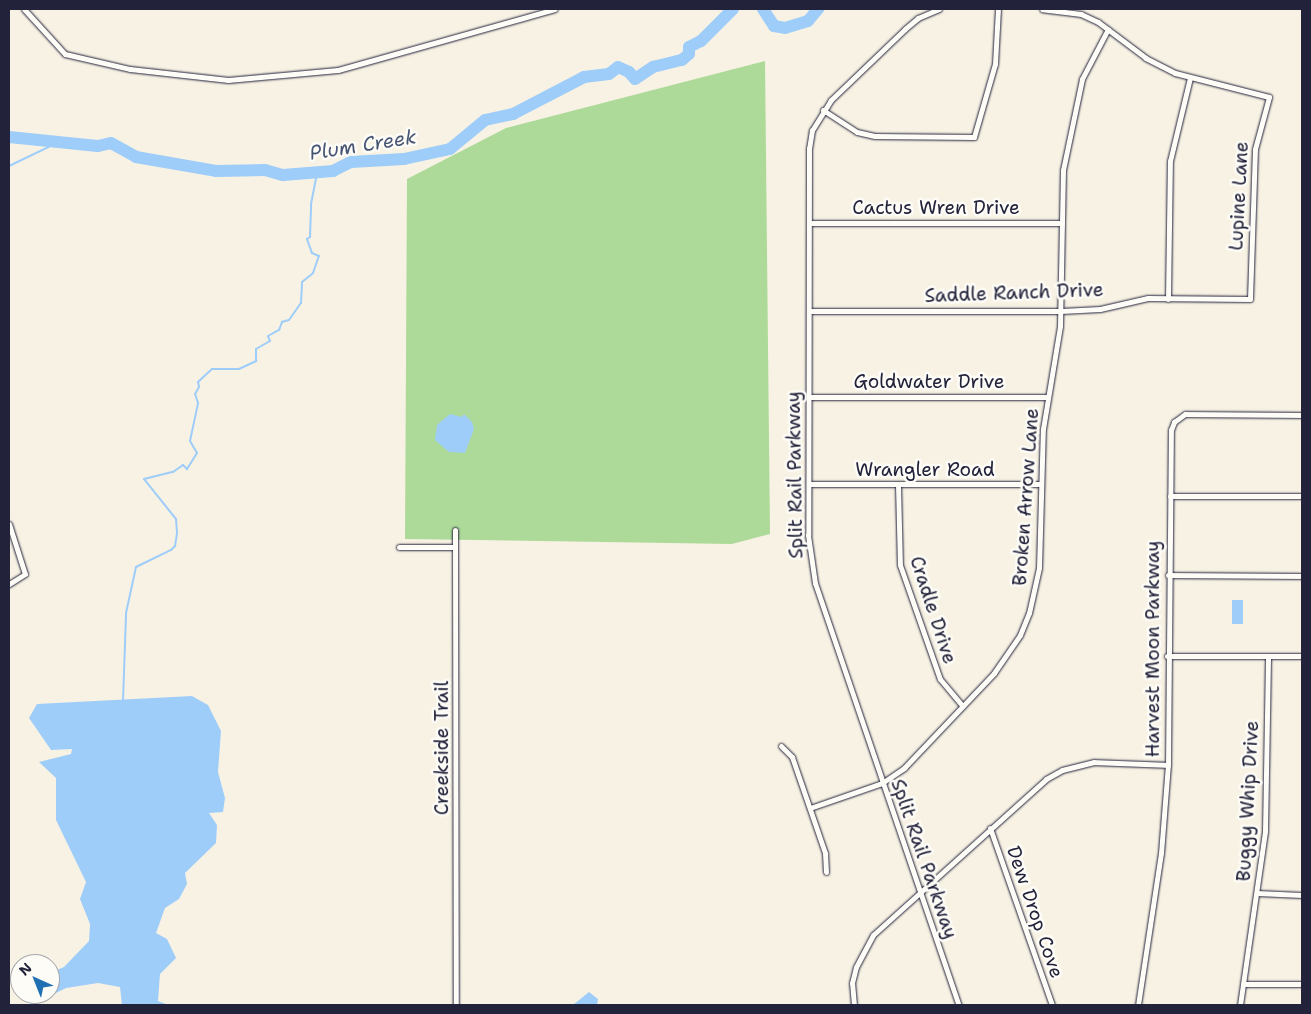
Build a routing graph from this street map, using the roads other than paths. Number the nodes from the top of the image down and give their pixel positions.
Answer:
1 (24, 9) edge
2 (555, 9) edge
3 (939, 9) edge
4 (998, 9) edge
5 (1042, 9) edge
6 (1108, 29) junction
7 (1190, 78) junction
8 (823, 110) junction
9 (809, 223) junction
10 (1062, 223) junction
11 (1168, 298) junction
12 (1250, 300) joint
13 (809, 311) junction
14 (1061, 311) junction
15 (809, 397) junction
16 (1048, 398) junction
17 (1302, 415) edge
18 (810, 484) junction
19 (1040, 484) junction
20 (898, 485) junction
21 (1170, 496) junction
22 (1302, 496) edge
23 (9, 524) edge
24 (455, 530) dead end
25 (399, 547) dead end
26 (455, 547) junction
27 (1168, 575) junction
28 (1302, 576) edge
29 (9, 584) edge
30 (1167, 656) junction
31 (1268, 656) junction
32 (1302, 656) edge
33 (963, 706) junction
34 (781, 746) dead end
35 (1168, 765) junction
36 (882, 783) junction
37 (810, 808) junction
38 (990, 828) junction
39 (826, 872) dead end
40 (920, 892) junction
41 (1257, 893) junction
42 (1302, 894) edge
43 (1243, 984) junction
44 (1302, 984) edge
45 (456, 1005) edge
46 (854, 1005) edge
47 (959, 1005) edge
48 (1052, 1005) edge
49 (1138, 1005) edge
50 (1240, 1005) edge

1 - 2 street
3 - 8 street, Split Rail Parkway
4 - 8 street
5 - 6 street
6 - 7 street
6 - 10 street, Broken Arrow Lane
7 - 11 street
7 - 12 street, Lupine Lane
8 - 9 street, Split Rail Parkway
9 - 10 street, Cactus Wren Drive
9 - 13 street, Split Rail Parkway
10 - 14 street, Broken Arrow Lane
11 - 12 street, Saddle Ranch Drive
11 - 14 street, Saddle Ranch Drive
13 - 14 street, Saddle Ranch Drive
13 - 15 street, Split Rail Parkway
14 - 16 street, Broken Arrow Lane
15 - 16 street, Goldwater Drive
15 - 18 street, Split Rail Parkway
16 - 19 street, Broken Arrow Lane
17 - 21 street, Harvest Moon Parkway
18 - 20 street, Wrangler Road
18 - 36 street, Split Rail Parkway
19 - 20 street, Wrangler Road
19 - 33 street, Broken Arrow Lane
20 - 33 street, Cradle Drive
21 - 22 street
21 - 27 street, Harvest Moon Parkway
23 - 29 street
24 - 26 street, Creekside Trail
25 - 26 street
26 - 45 street, Creekside Trail
27 - 28 street
27 - 30 street, Harvest Moon Parkway
30 - 31 street
30 - 35 street, Harvest Moon Parkway
31 - 32 street
31 - 41 street, Buggy Whip Drive
33 - 36 street, Broken Arrow Lane
34 - 37 street
35 - 38 street
35 - 49 street, Harvest Moon Parkway
36 - 37 street, Broken Arrow Lane
36 - 40 street, Split Rail Parkway
37 - 39 street
38 - 40 street
38 - 48 street, Dew Drop Cove
40 - 46 street
40 - 47 street, Split Rail Parkway
41 - 42 street
41 - 43 street, Buggy Whip Drive
43 - 44 street
43 - 50 street, Buggy Whip Drive

